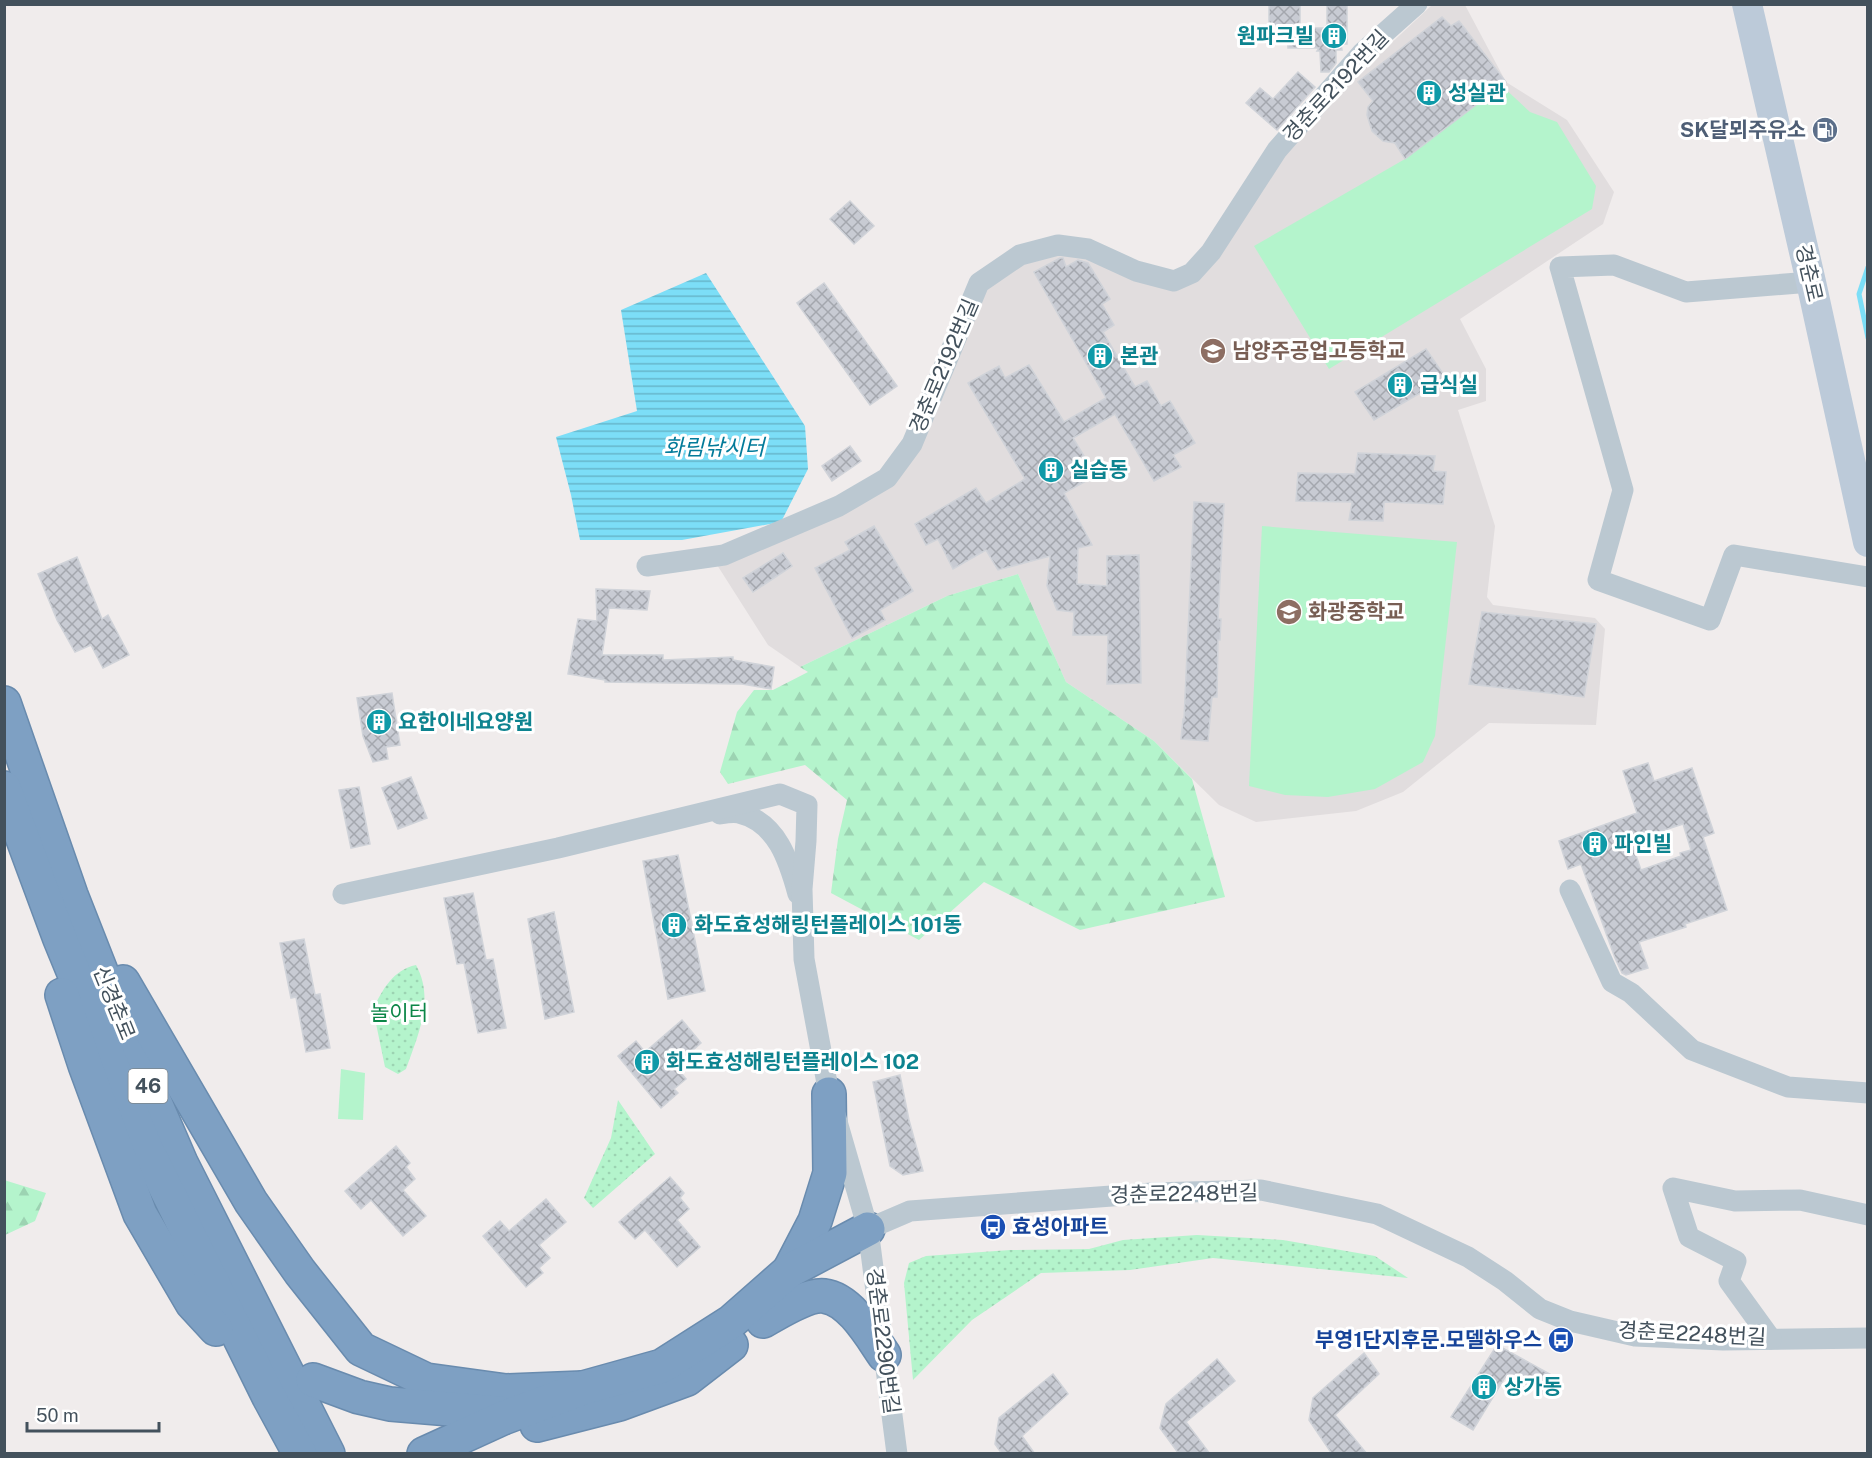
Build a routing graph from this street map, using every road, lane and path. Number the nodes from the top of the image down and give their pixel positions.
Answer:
1 (1417, 4) edge
2 (1747, 4) edge
3 (1811, 282) junction
4 (1859, 462) edge
5 (1868, 542) edge
6 (647, 566) dead end
7 (1868, 577) edge
8 (4, 703) edge
9 (4, 788) edge
10 (687, 816) junction
11 (15, 819) junction
12 (1570, 890) dead end
13 (71, 894) junction
14 (343, 894) dead end
15 (803, 910) junction
16 (1868, 1093) edge
17 (829, 1094) junction
18 (1868, 1215) edge
19 (868, 1229) junction
20 (789, 1271) junction
21 (763, 1321) junction
22 (216, 1329) dead end
23 (1868, 1338) edge
24 (1771, 1339) junction
25 (884, 1355) junction
26 (313, 1380) dead end
27 (580, 1401) junction
28 (513, 1414) junction
29 (300, 1454) edge
30 (328, 1454) edge
31 (424, 1454) edge
32 (477, 1454) edge
33 (897, 1454) edge

1 - 6 street, 경춘로2192번길
2 - 3 street, 경춘로
3 - 4 street, 경춘로
3 - 7 street
4 - 5 street, 경춘로
8 - 13 highway, 신경춘로 / 46
9 - 11 highway, 신경춘로 / 46
10 - 14 street
10 - 15 street
10 - 15 street
11 - 22 highway
11 - 29 highway, 신경춘로 / 46
12 - 16 street
13 - 27 highway
13 - 30 highway, 신경춘로 / 46
15 - 17 street, 경춘로2290번길
17 - 19 street, 경춘로2290번길
17 - 20 highway
18 - 24 street
19 - 20 highway
19 - 21 highway
19 - 24 street, 경춘로2248번길
19 - 25 street, 경춘로2290번길
20 - 27 highway
21 - 25 highway
21 - 27 highway
23 - 24 street, 경춘로2248번길
25 - 33 street, 경춘로2290번길
26 - 28 highway
27 - 28 highway
27 - 32 highway
28 - 31 highway

